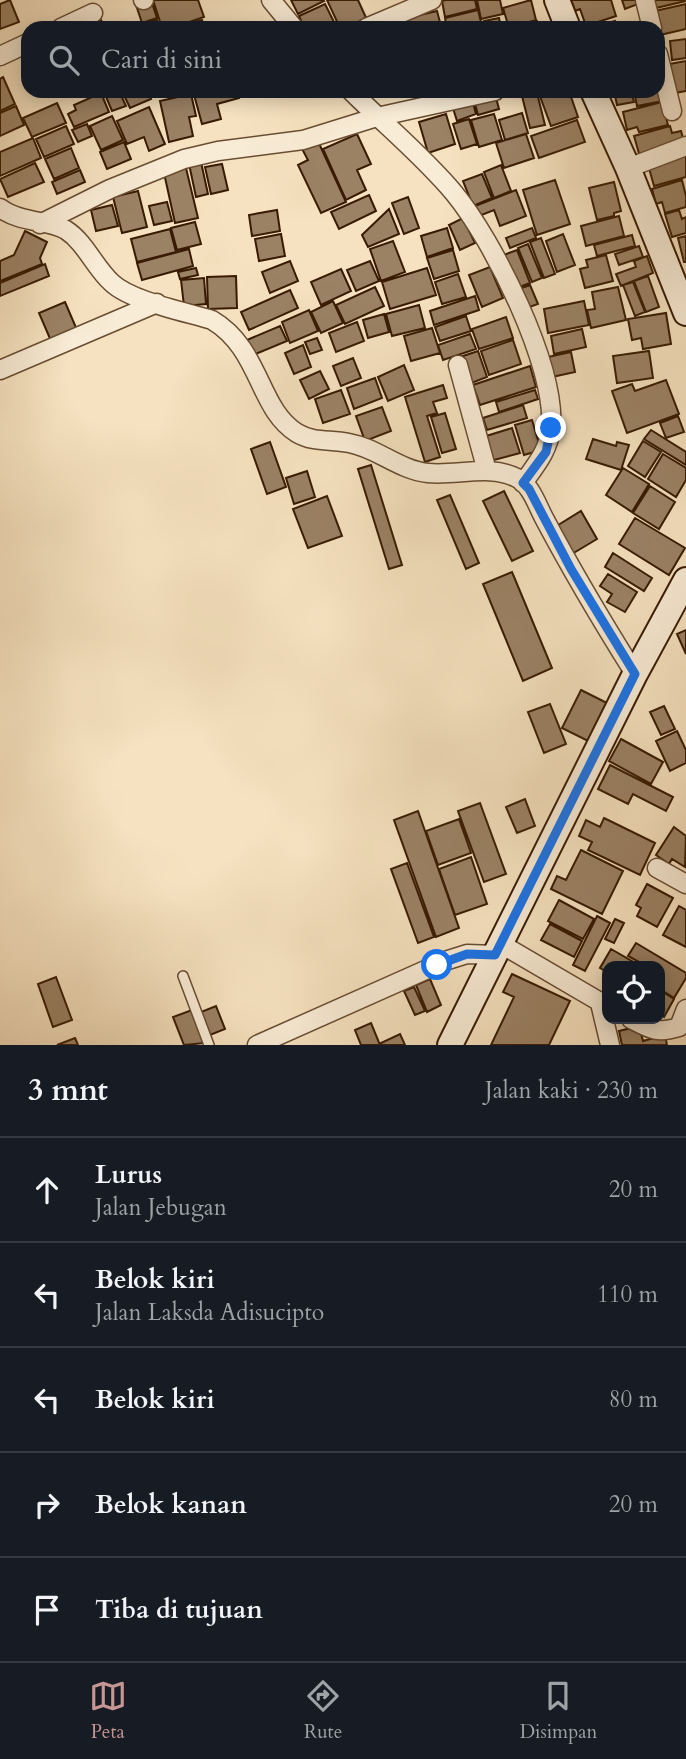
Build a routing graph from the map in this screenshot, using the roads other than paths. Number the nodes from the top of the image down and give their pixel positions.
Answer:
1 (271, 0) edge
2 (432, 0) edge
3 (557, 0) edge
4 (645, 0) edge
5 (93, 13) dead end
6 (76, 21) edge
7 (288, 21) edge
8 (382, 21) edge
9 (565, 21) edge
10 (650, 21) edge
11 (21, 46) edge
12 (0, 56) edge
13 (665, 82) edge
14 (358, 98) edge
15 (463, 98) edge
16 (596, 98) edge
17 (672, 111) dead end
18 (377, 117) junction
19 (686, 146) edge
20 (628, 168) junction
21 (0, 208) edge
22 (40, 224) junction
23 (157, 303) junction
24 (686, 313) edge
25 (458, 365) dead end
26 (0, 370) edge
27 (487, 471) junction
28 (523, 483) junction
29 (686, 580) edge
30 (635, 674) junction
31 (657, 868) dead end
32 (686, 884) edge
33 (498, 949) junction
34 (183, 976) dead end
35 (602, 1003) edge
36 (686, 1009) edge
37 (607, 1024) edge
38 (642, 1024) edge
39 (209, 1045) edge
40 (257, 1045) edge
41 (450, 1045) edge
42 (610, 1045) edge

1 - 7 street
2 - 8 street
3 - 9 main road
4 - 10 street
5 - 6 street
11 - 12 street
13 - 17 street
14 - 18 street
15 - 18 street
16 - 20 main road
18 - 22 street
18 - 28 street
19 - 20 street
20 - 24 main road
21 - 22 street
22 - 23 street
23 - 26 street
23 - 27 street
25 - 27 street
27 - 28 street
28 - 30 street
29 - 30 main road
30 - 33 main road
31 - 32 street
33 - 35 street
33 - 40 street
33 - 41 main road
34 - 39 lane
36 - 38 street
37 - 42 street

